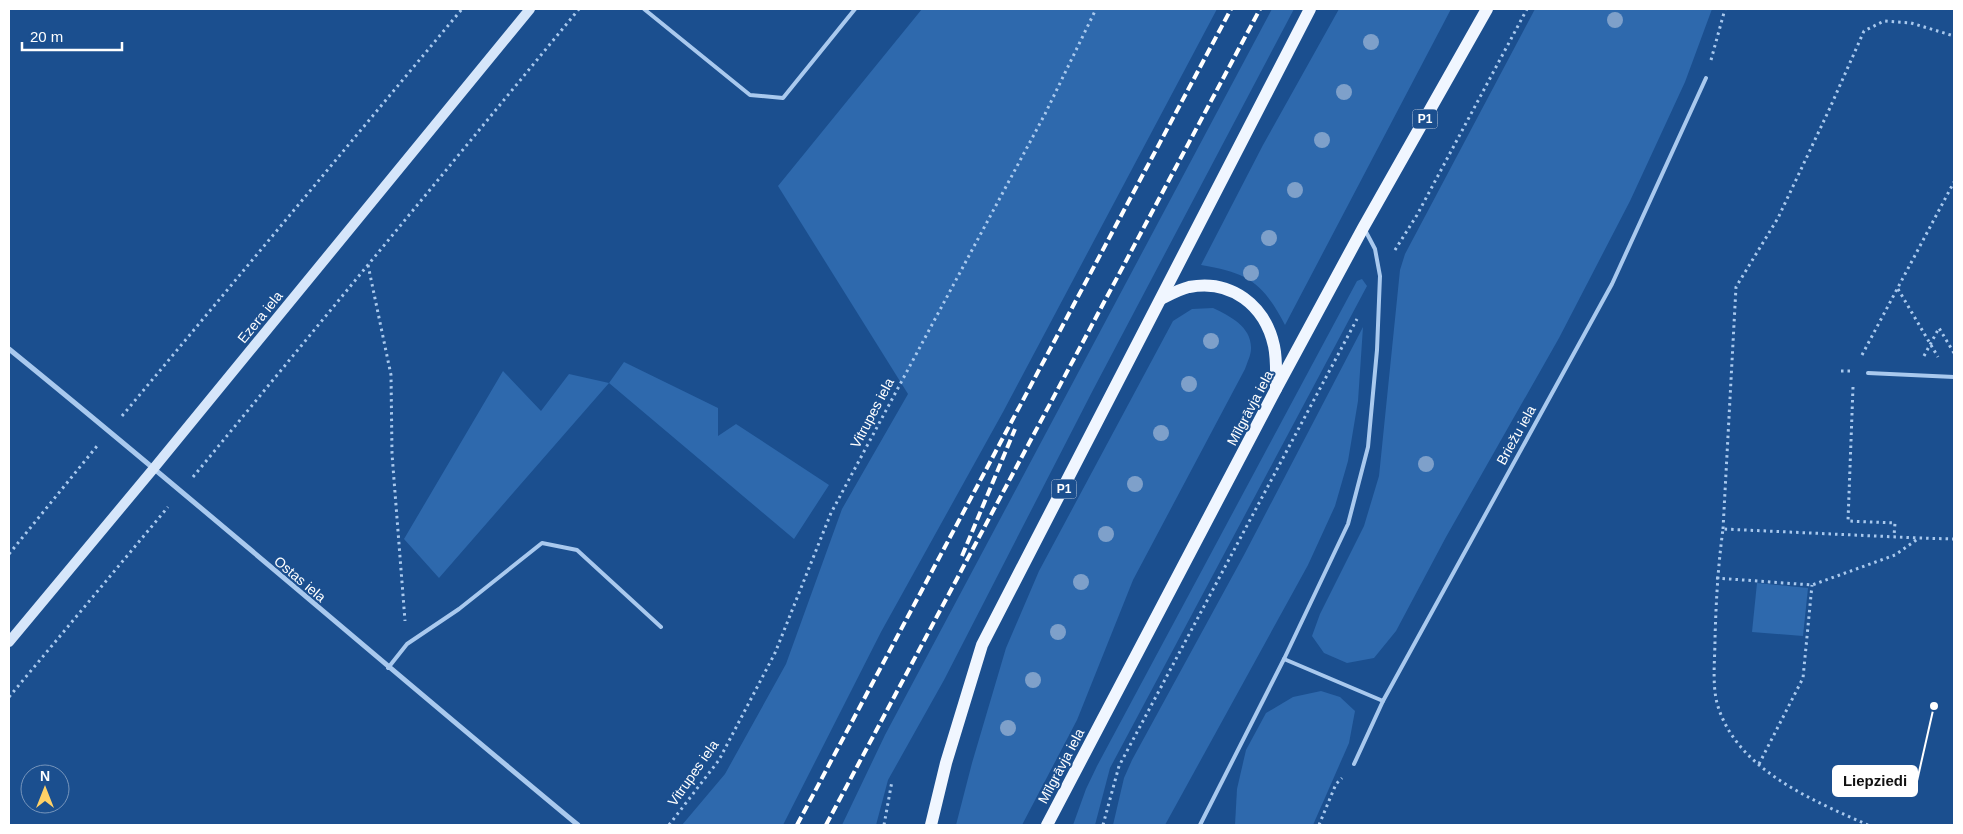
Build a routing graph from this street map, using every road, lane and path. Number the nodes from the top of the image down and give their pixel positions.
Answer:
1 (462, 9) edge
2 (530, 9) edge
3 (579, 9) edge
4 (644, 9) edge
5 (855, 9) edge
6 (1096, 9) edge
7 (1310, 9) edge
8 (1487, 9) edge
9 (1526, 9) edge
10 (1725, 9) edge
11 (1954, 36) edge
12 (1706, 78) joint
13 (1954, 182) edge
14 (1364, 228) junction
15 (1403, 238) dead end
16 (368, 265) junction
17 (1898, 288) junction
18 (1160, 299) junction
19 (1358, 318) dead end
20 (1931, 344) junction
21 (9, 349) edge
22 (1954, 353) edge
23 (1858, 363) dead end
24 (1868, 373) dead end
25 (1914, 375) junction
26 (1952, 377) edge
27 (1853, 381) dead end
28 (1276, 389) junction
29 (110, 431) junction
30 (154, 468) junction
31 (180, 493) junction
32 (1723, 529) junction
33 (1894, 536) junction
34 (1919, 538) junction
35 (1954, 539) edge
36 (9, 554) edge
37 (1716, 578) junction
38 (1812, 585) junction
39 (661, 627) dead end
40 (9, 642) edge
41 (407, 644) junction
42 (1284, 659) junction
43 (388, 668) junction
44 (9, 697) edge
45 (1383, 701) junction
46 (1354, 764) joint
47 (1759, 764) junction
48 (892, 781) dead end
49 (578, 825) edge
50 (669, 825) edge
51 (884, 825) edge
52 (931, 825) edge
53 (1047, 825) edge
54 (1103, 825) edge
55 (1200, 825) edge
56 (1319, 825) edge
57 (1868, 825) edge

1 - 29 path
2 - 30 street, Ezera iela
3 - 16 path
4 - 5 lane
6 - 50 path, Vitrupes iela
7 - 18 main road, P1
8 - 14 main road, Mīlgrāvja iela / P1
9 - 15 path
10 - 12 path
11 - 32 path
12 - 45 lane, Briežu iela
13 - 17 path
14 - 28 main road, Mīlgrāvja iela / P1
14 - 42 lane
16 - 31 path
16 - 41 path
17 - 20 path
17 - 23 path
18 - 28 main road
18 - 52 main road, P1
19 - 54 path
20 - 22 path
20 - 25 path
20 - 26 path
21 - 29 street, Ostas iela
24 - 25 lane
25 - 26 lane
27 - 33 path
28 - 53 main road, Mīlgrāvja iela / P1
29 - 30 street, Ostas iela
29 - 36 path
30 - 31 street, Ostas iela
30 - 40 street, Ezera iela
31 - 43 street, Ostas iela
31 - 44 path
32 - 33 path
32 - 37 path
33 - 34 path
34 - 35 path
34 - 38 path
37 - 38 path
37 - 47 path
38 - 47 path
39 - 41 lane
41 - 43 lane
42 - 45 lane
42 - 55 lane
43 - 49 street, Ostas iela
45 - 46 lane, Briežu iela
46 - 56 path
47 - 57 path
48 - 51 path

